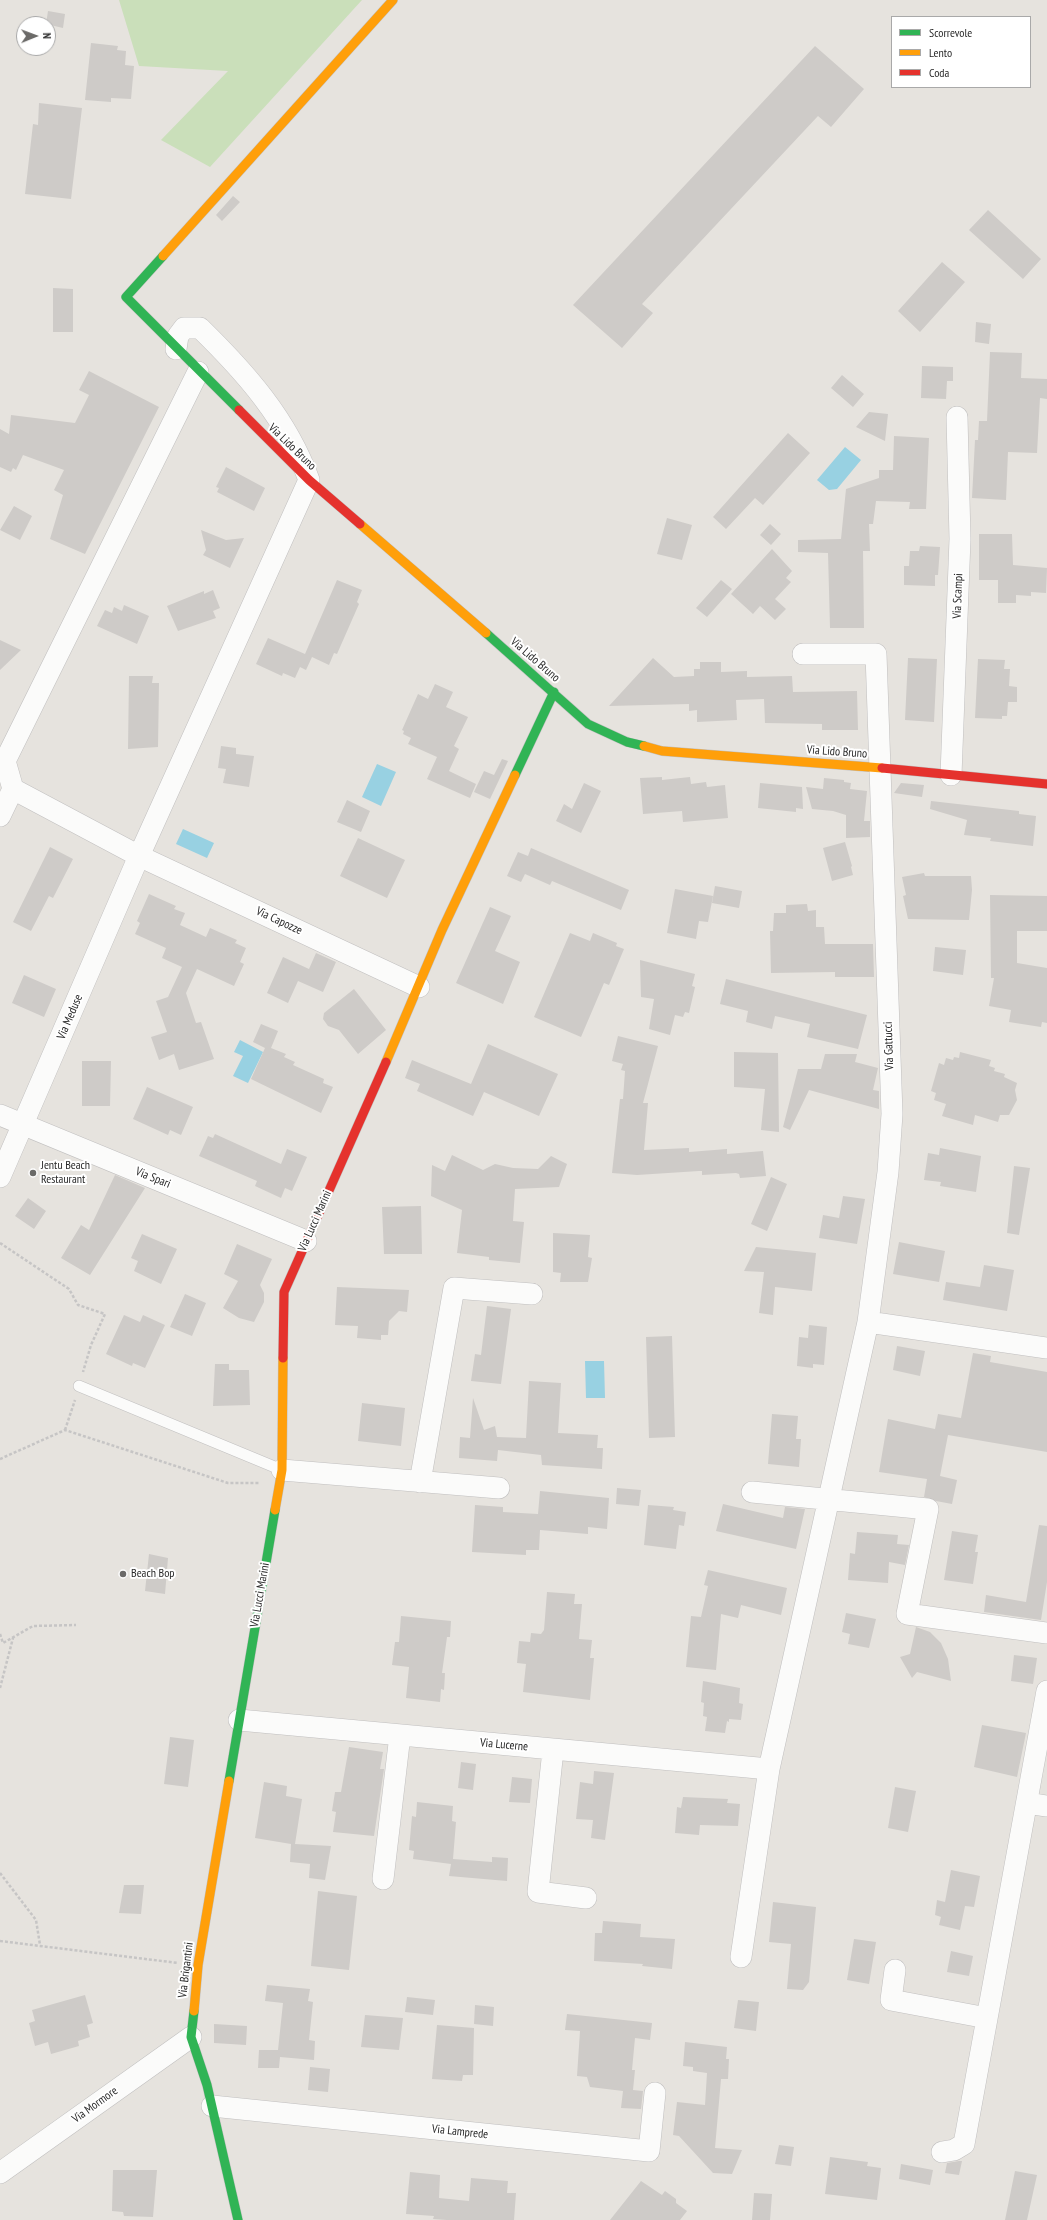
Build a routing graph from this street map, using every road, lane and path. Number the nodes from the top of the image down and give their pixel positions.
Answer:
1 (393, 0) edge
2 (176, 349) junction
3 (198, 372) junction
4 (957, 417) dead end
5 (309, 480) junction
6 (803, 654) dead end
7 (554, 692) junction
8 (879, 768) junction
9 (951, 775) junction
10 (1047, 784) edge
11 (13, 789) junction
12 (0, 816) edge
13 (139, 856) junction
14 (419, 987) junction
15 (0, 1115) edge
16 (24, 1125) junction
17 (0, 1177) edge
18 (306, 1241) junction
19 (0, 1243) edge
20 (532, 1294) dead end
21 (868, 1322) junction
22 (1047, 1348) edge
23 (79, 1386) junction
24 (65, 1430) junction
25 (0, 1458) edge
26 (281, 1477) junction
27 (420, 1482) junction
28 (499, 1488) dead end
29 (752, 1492) dead end
30 (830, 1498) junction
31 (76, 1625) dead end
32 (1047, 1633) edge
33 (0, 1634) edge
34 (13, 1637) junction
35 (0, 1688) edge
36 (1047, 1691) edge
37 (239, 1720) junction
38 (400, 1735) junction
39 (553, 1750) junction
40 (769, 1769) junction
41 (1027, 1803) junction
42 (1047, 1806) edge
43 (0, 1873) edge
44 (383, 1879) dead end
45 (586, 1898) dead end
46 (0, 1940) edge
47 (40, 1945) junction
48 (741, 1957) dead end
49 (198, 1965) junction
50 (895, 1970) dead end
51 (987, 2018) junction
52 (191, 2037) junction
53 (655, 2093) dead end
54 (212, 2106) junction
55 (942, 2152) dead end
56 (0, 2173) edge
57 (238, 2220) edge

1 - 2 street, Via Lido Bruno
2 - 3 street, Via Lido Bruno
2 - 5 street
3 - 5 street, Via Lido Bruno
3 - 11 street
4 - 9 street, Via Scampi
5 - 7 street, Via Lido Bruno
5 - 13 street, Via Meduse
6 - 8 street, Via Gattucci
7 - 8 street, Via Lido Bruno
7 - 14 street, Via Lucci Marini
8 - 9 street, Via Lido Bruno
8 - 21 street, Via Gattucci
9 - 10 street, Via Lido Bruno
11 - 12 street
11 - 13 street, Via Capozze
13 - 14 street, Via Capozze
13 - 16 street, Via Meduse
14 - 18 street, Via Lucci Marini
15 - 16 street, Via Spari
16 - 17 street, Via Meduse
16 - 18 street, Via Spari
18 - 26 street, Via Lucci Marini
19 - 23 path
20 - 27 street
21 - 22 street
21 - 30 street, Via Gattucci
23 - 24 path
23 - 26 lane
24 - 25 path
24 - 26 path
26 - 27 street
26 - 37 street, Via Lucci Marini
27 - 28 street
29 - 30 street
30 - 32 street
30 - 40 street, Via Gattucci
31 - 34 path
33 - 34 path
34 - 35 path
36 - 41 street
37 - 38 street, Via Lucerne
37 - 49 street, Via Brigantini
38 - 39 street, Via Lucerne
38 - 44 street
39 - 40 street, Via Lucerne
39 - 45 street
40 - 48 street, Via Gattucci
41 - 42 street
41 - 51 street
43 - 47 path
46 - 47 path
47 - 49 path
49 - 52 street, Via Brigantini
50 - 51 street
51 - 55 street
52 - 54 street, Via Brigantini
52 - 56 street, Via Mormore
53 - 54 street, Via Lamprede
54 - 57 street, Via Brigantini

